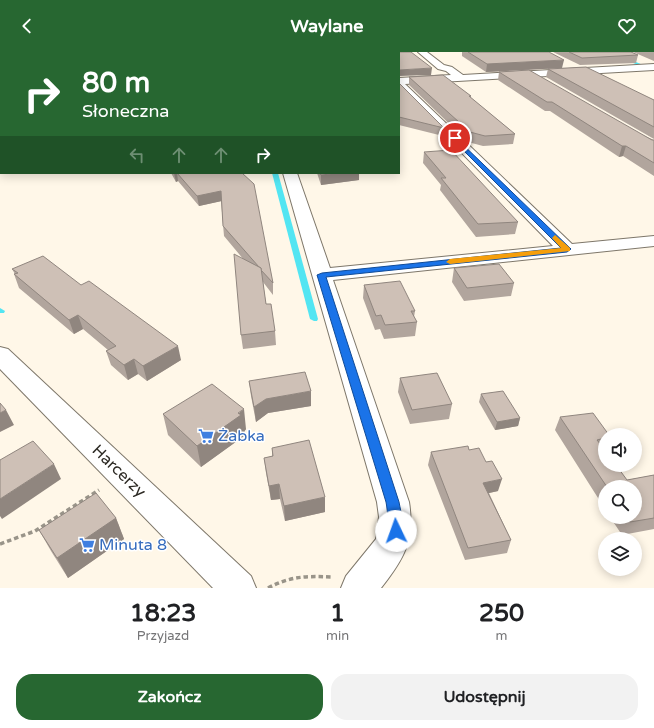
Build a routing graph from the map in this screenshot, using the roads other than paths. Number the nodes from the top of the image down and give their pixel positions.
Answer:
1 (422, 52) edge
2 (635, 57) edge
3 (559, 61) edge
4 (654, 66) edge
5 (578, 71) junction
6 (530, 74) junction
7 (460, 77) junction
8 (400, 82) edge
9 (400, 83) edge
10 (551, 86) edge
11 (290, 174) edge
12 (654, 241) edge
13 (567, 249) junction
14 (322, 275) junction
15 (0, 355) edge
16 (349, 584) edge
17 (238, 588) edge

1 - 7 street
2 - 4 street
3 - 5 street
4 - 5 street
5 - 6 street
6 - 7 street
6 - 10 street
7 - 8 street
9 - 13 street
11 - 14 street
12 - 13 street
13 - 14 street
14 - 16 street
15 - 17 street, Harcerzy

